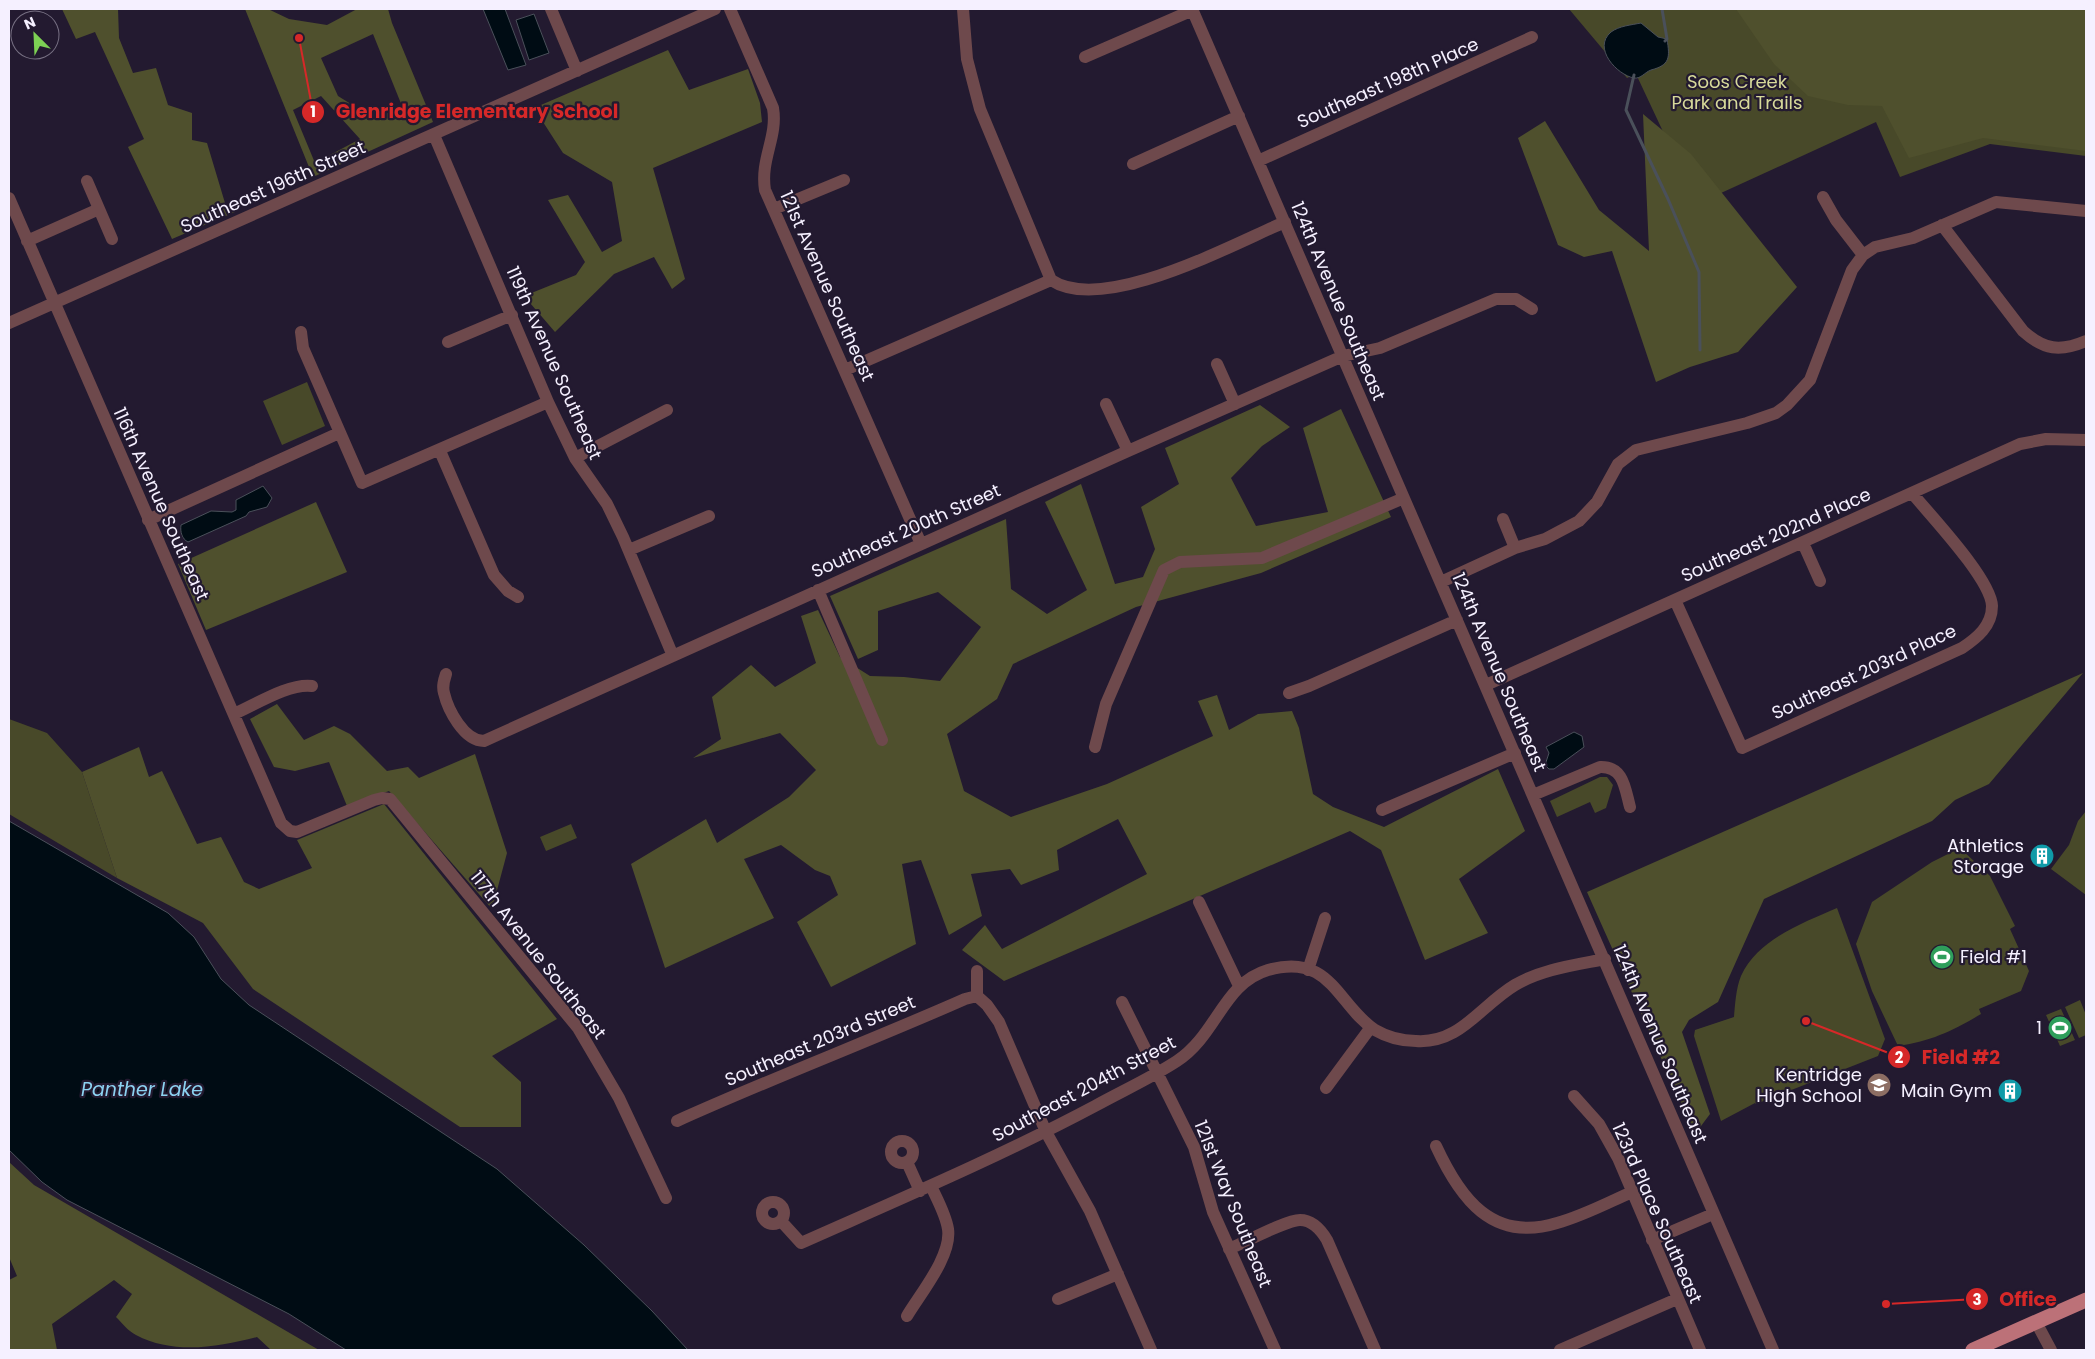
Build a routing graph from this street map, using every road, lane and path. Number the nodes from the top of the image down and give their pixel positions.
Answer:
1 (551, 9) edge
2 (715, 9) edge
3 (730, 9) edge
4 (963, 9) edge
5 (1192, 9) edge
6 (1532, 37) dead end
7 (1085, 57) dead end
8 (577, 71) junction
9 (1239, 116) junction
10 (434, 135) junction
11 (1258, 162) junction
12 (1133, 164) dead end
13 (844, 180) dead end
14 (87, 181) dead end
15 (1822, 197) dead end
16 (9, 198) edge
17 (99, 209) junction
18 (774, 209) junction
19 (2086, 211) edge
20 (1285, 222) junction
21 (1942, 225) junction
22 (112, 239) dead end
23 (27, 241) junction
24 (1863, 255) junction
25 (1051, 280) junction
26 (54, 303) junction
27 (1532, 309) dead end
28 (512, 315) junction
29 (9, 323) edge
30 (301, 332) dead end
31 (2086, 341) edge
32 (448, 342) dead end
33 (1343, 356) junction
34 (1217, 364) dead end
35 (846, 370) junction
36 (548, 402) junction
37 (1106, 404) dead end
38 (1235, 404) junction
39 (667, 410) dead end
40 (339, 433) junction
41 (2086, 440) edge
42 (440, 451) junction
43 (1128, 451) junction
44 (575, 458) junction
45 (1912, 492) junction
46 (1404, 498) junction
47 (709, 516) dead end
48 (1502, 519) dead end
49 (148, 520) junction
50 (1802, 543) junction
51 (921, 544) junction
52 (1515, 548) junction
53 (629, 550) junction
54 (1820, 581) dead end
55 (1440, 582) junction
56 (818, 590) junction
57 (518, 597) dead end
58 (1675, 600) junction
59 (1457, 620) junction
60 (673, 656) junction
61 (446, 674) dead end
62 (1486, 685) junction
63 (312, 686) dead end
64 (1289, 693) dead end
65 (234, 714) junction
66 (882, 740) dead end
67 (1095, 747) dead end
68 (1515, 753) junction
69 (1533, 795) junction
70 (390, 799) joint
71 (1630, 807) dead end
72 (1382, 810) dead end
73 (1199, 902) dead end
74 (1324, 918) dead end
75 (1605, 959) junction
76 (1308, 970) junction
77 (977, 971) dead end
78 (1239, 986) junction
79 (977, 996) junction
80 (1122, 1002) dead end
81 (1371, 1027) junction
82 (1158, 1072) junction
83 (1326, 1088) dead end
84 (1574, 1096) dead end
85 (677, 1121) dead end
86 (1046, 1132) junction
87 (1436, 1146) dead end
88 (907, 1162) dead end
89 (925, 1188) junction
90 (1632, 1192) junction
91 (666, 1198) dead end
92 (1713, 1214) junction
93 (781, 1221) dead end
94 (1652, 1240) junction
95 (1230, 1249) junction
96 (1118, 1274) junction
97 (1058, 1299) dead end
98 (1677, 1299) junction
99 (2086, 1300) edge
100 (907, 1316) dead end
101 (2036, 1322) junction
102 (1151, 1350) edge
103 (1275, 1350) edge
104 (1374, 1350) edge
105 (1560, 1350) edge
106 (1700, 1350) edge
107 (1773, 1350) edge
108 (1973, 1350) edge
109 (2052, 1350) edge

1 - 8 street
2 - 8 street, Southeast 196th Street
3 - 18 street, 121st Avenue Southeast
4 - 25 street
5 - 7 street
5 - 9 street, 124th Avenue Southeast
6 - 11 street, Southeast 198th Place
8 - 10 street, Southeast 196th Street
9 - 11 street, 124th Avenue Southeast
9 - 12 street
10 - 26 street, Southeast 196th Street
10 - 28 street, 119th Avenue Southeast
11 - 20 street, 124th Avenue Southeast
13 - 18 street
14 - 17 street
15 - 24 street
16 - 23 street, 116th Avenue Southeast
17 - 22 street
17 - 23 street
18 - 35 street, 121st Avenue Southeast
19 - 21 street
20 - 25 street
20 - 33 street, 124th Avenue Southeast
21 - 24 street
21 - 31 street
23 - 26 street, 116th Avenue Southeast
24 - 52 street
25 - 35 street
26 - 29 street, Southeast 196th Street
26 - 49 street, 116th Avenue Southeast
27 - 33 street, Southeast 200th Street
28 - 32 street
28 - 36 street, 119th Avenue Southeast
30 - 40 street
33 - 38 street, Southeast 200th Street
33 - 46 street, 124th Avenue Southeast
34 - 38 street
35 - 51 street, 121st Avenue Southeast
36 - 42 street
36 - 44 street, 119th Avenue Southeast
37 - 43 street
38 - 43 street, Southeast 200th Street
39 - 44 street
40 - 42 street
40 - 49 street
41 - 45 street, Southeast 202nd Place
42 - 57 street
43 - 51 street, Southeast 200th Street
44 - 53 street, 119th Avenue Southeast
45 - 50 street, Southeast 202nd Place
45 - 58 street, Southeast 203rd Place
46 - 55 street, 124th Avenue Southeast
46 - 67 street
47 - 53 street
48 - 52 street
49 - 65 street, 116th Avenue Southeast
50 - 54 street
50 - 58 street, Southeast 202nd Place
51 - 56 street, Southeast 200th Street
52 - 55 street
53 - 60 street, 119th Avenue Southeast
55 - 59 street, 124th Avenue Southeast
56 - 60 street, Southeast 200th Street
56 - 66 street
58 - 62 street, Southeast 202nd Place
59 - 62 street, 124th Avenue Southeast
59 - 64 street
60 - 61 street, Southeast 200th Street
62 - 68 street, 124th Avenue Southeast
63 - 65 street
65 - 70 street, 116th Avenue Southeast
68 - 69 street, 124th Avenue Southeast
68 - 72 street
69 - 71 street
69 - 75 street, 124th Avenue Southeast
70 - 91 street, 117th Avenue Southeast
73 - 78 street
74 - 76 street
75 - 81 street, Southeast 204th Street
75 - 92 street, 124th Avenue Southeast
76 - 78 street, Southeast 204th Street
76 - 81 street, Southeast 204th Street
77 - 79 street
78 - 82 street, Southeast 204th Street
79 - 85 street, Southeast 203rd Street
79 - 86 street
80 - 82 street, 121st Way Southeast
81 - 83 street
82 - 86 street, Southeast 204th Street
82 - 95 street, 121st Way Southeast
84 - 90 street, 123rd Place Southeast
86 - 89 street, Southeast 204th Street
86 - 96 street
87 - 90 street
88 - 89 street
89 - 93 street, Southeast 204th Street
89 - 100 street
90 - 94 street, 123rd Place Southeast
92 - 94 street
92 - 107 street, 124th Avenue Southeast
94 - 98 street, 123rd Place Southeast
95 - 103 street, 121st Way Southeast
95 - 104 street
96 - 97 street
96 - 102 street
98 - 105 street
98 - 106 street, 123rd Place Southeast
99 - 101 main road
101 - 108 main road
101 - 109 street

